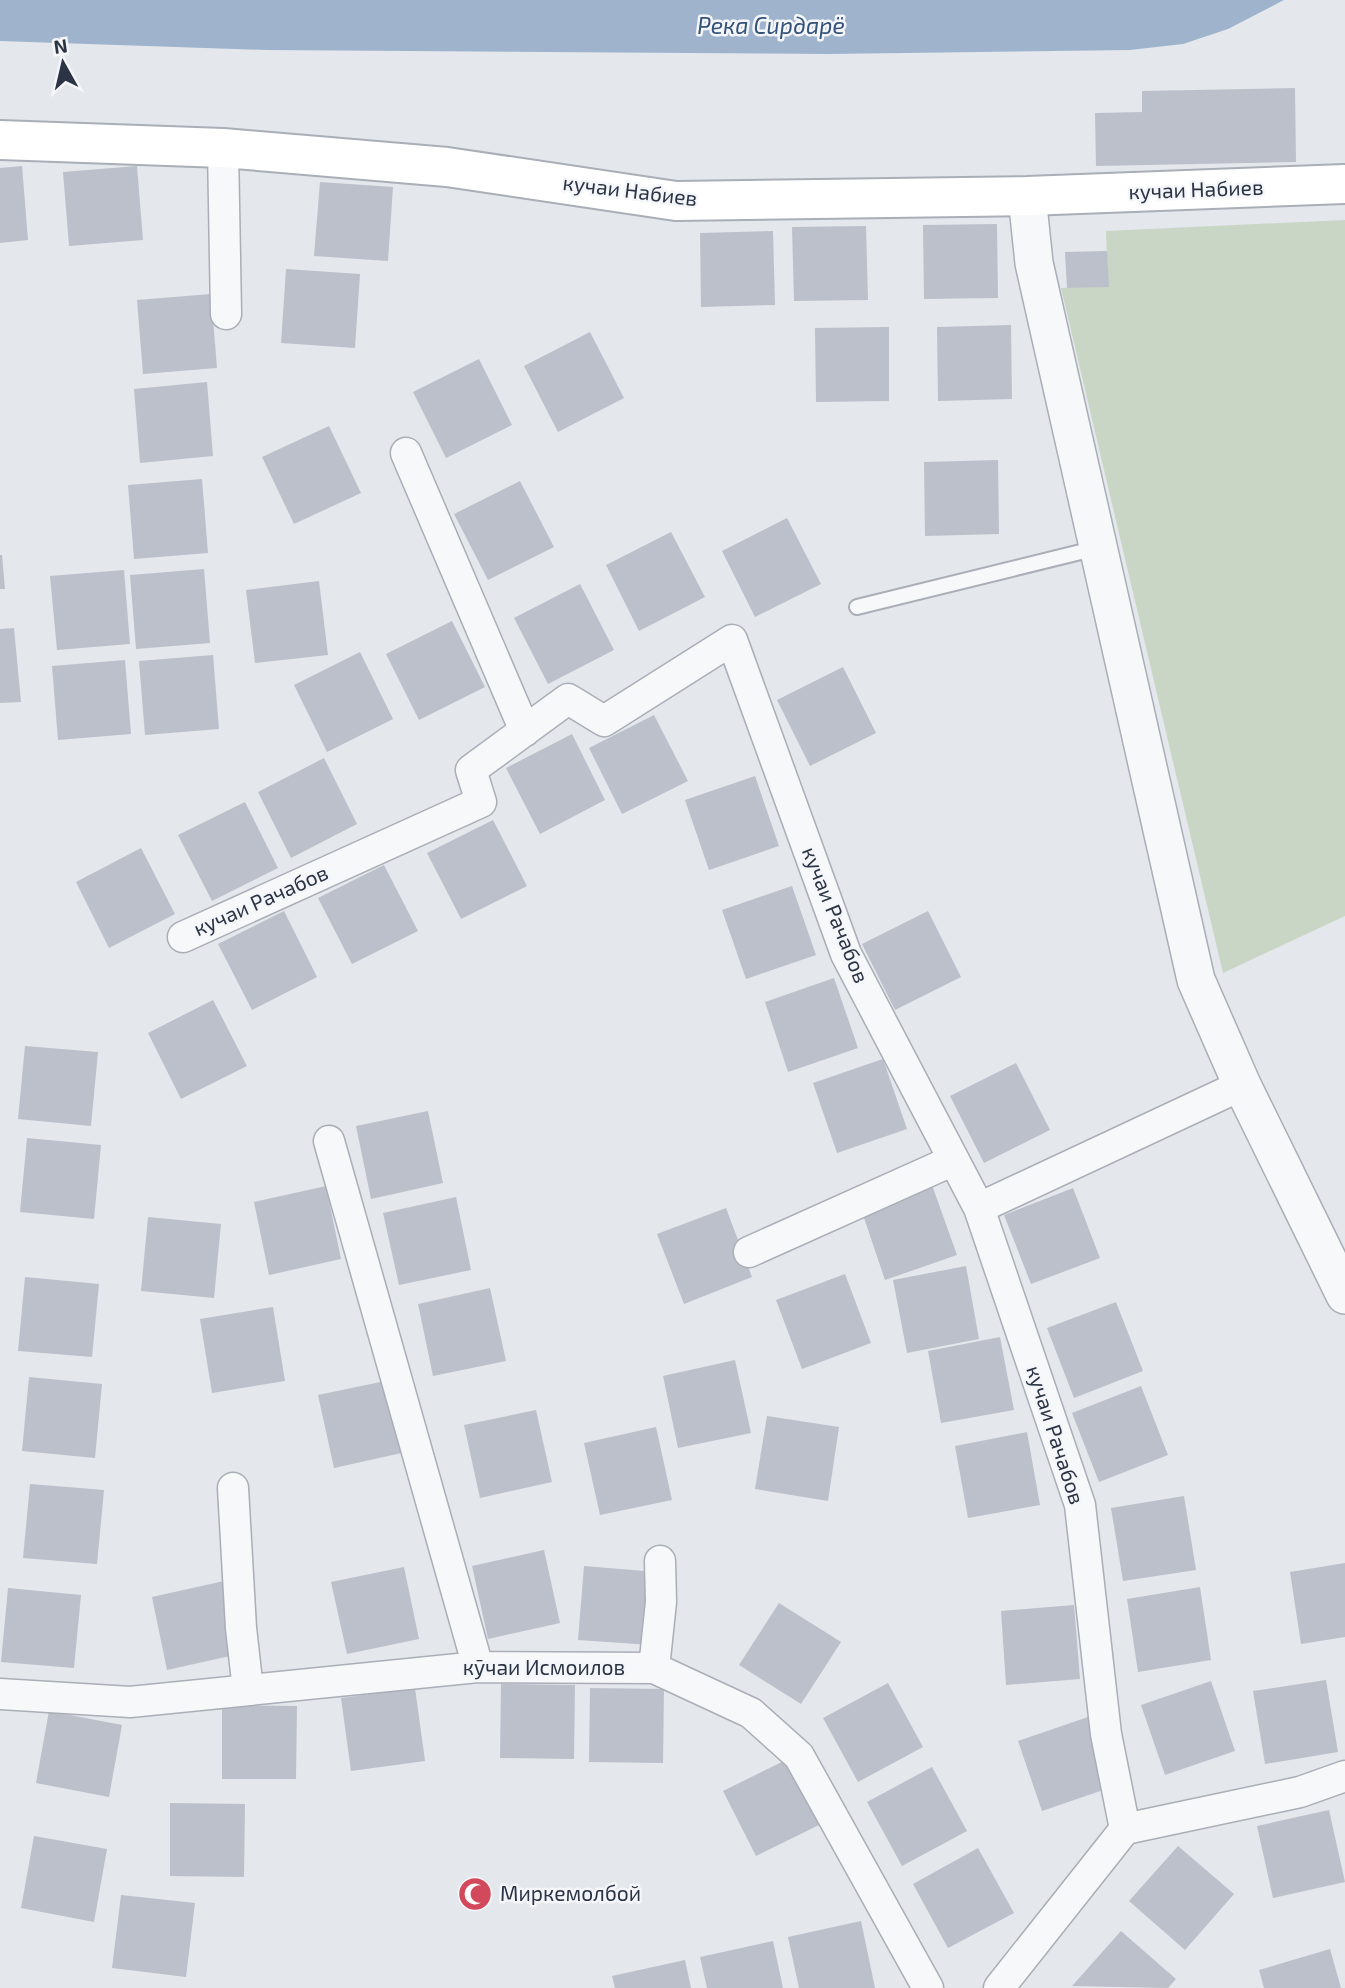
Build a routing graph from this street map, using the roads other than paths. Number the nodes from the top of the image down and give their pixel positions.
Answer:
1 (0, 140) edge
2 (223, 148) junction
3 (1345, 184) edge
4 (1027, 196) junction
5 (226, 314) dead end
6 (406, 453) dead end
7 (1099, 548) junction
8 (857, 607) dead end
9 (525, 731) junction
10 (183, 937) dead end
11 (1242, 1084) junction
12 (330, 1141) dead end
13 (954, 1160) junction
14 (979, 1208) junction
15 (749, 1252) dead end
16 (1345, 1295) edge
17 (233, 1488) dead end
18 (660, 1561) dead end
19 (478, 1667) junction
20 (654, 1668) junction
21 (248, 1690) junction
22 (0, 1694) edge
23 (1345, 1776) edge
24 (1125, 1829) junction
25 (928, 1988) edge
26 (999, 1988) edge

1 - 2 main road, кучаи Набиев
2 - 4 main road, кучаи Набиев
2 - 5 street
3 - 4 main road, кучаи Набиев
4 - 7 street
6 - 9 street
7 - 8 lane
7 - 11 street
9 - 10 street, кучаи Рачабов
9 - 13 street, кучаи Рачабов
11 - 14 street
11 - 16 street
12 - 19 street
13 - 14 street, кучаи Рачабов
13 - 15 street
14 - 24 street, кучаи Рачабов
17 - 21 street
18 - 20 street
19 - 20 street, кӯчаи Исмоилов
19 - 21 street, кӯчаи Исмоилов
20 - 25 street, кӯчаи Исмоилов
21 - 22 street, кӯчаи Исмоилов
23 - 24 street
24 - 26 street

